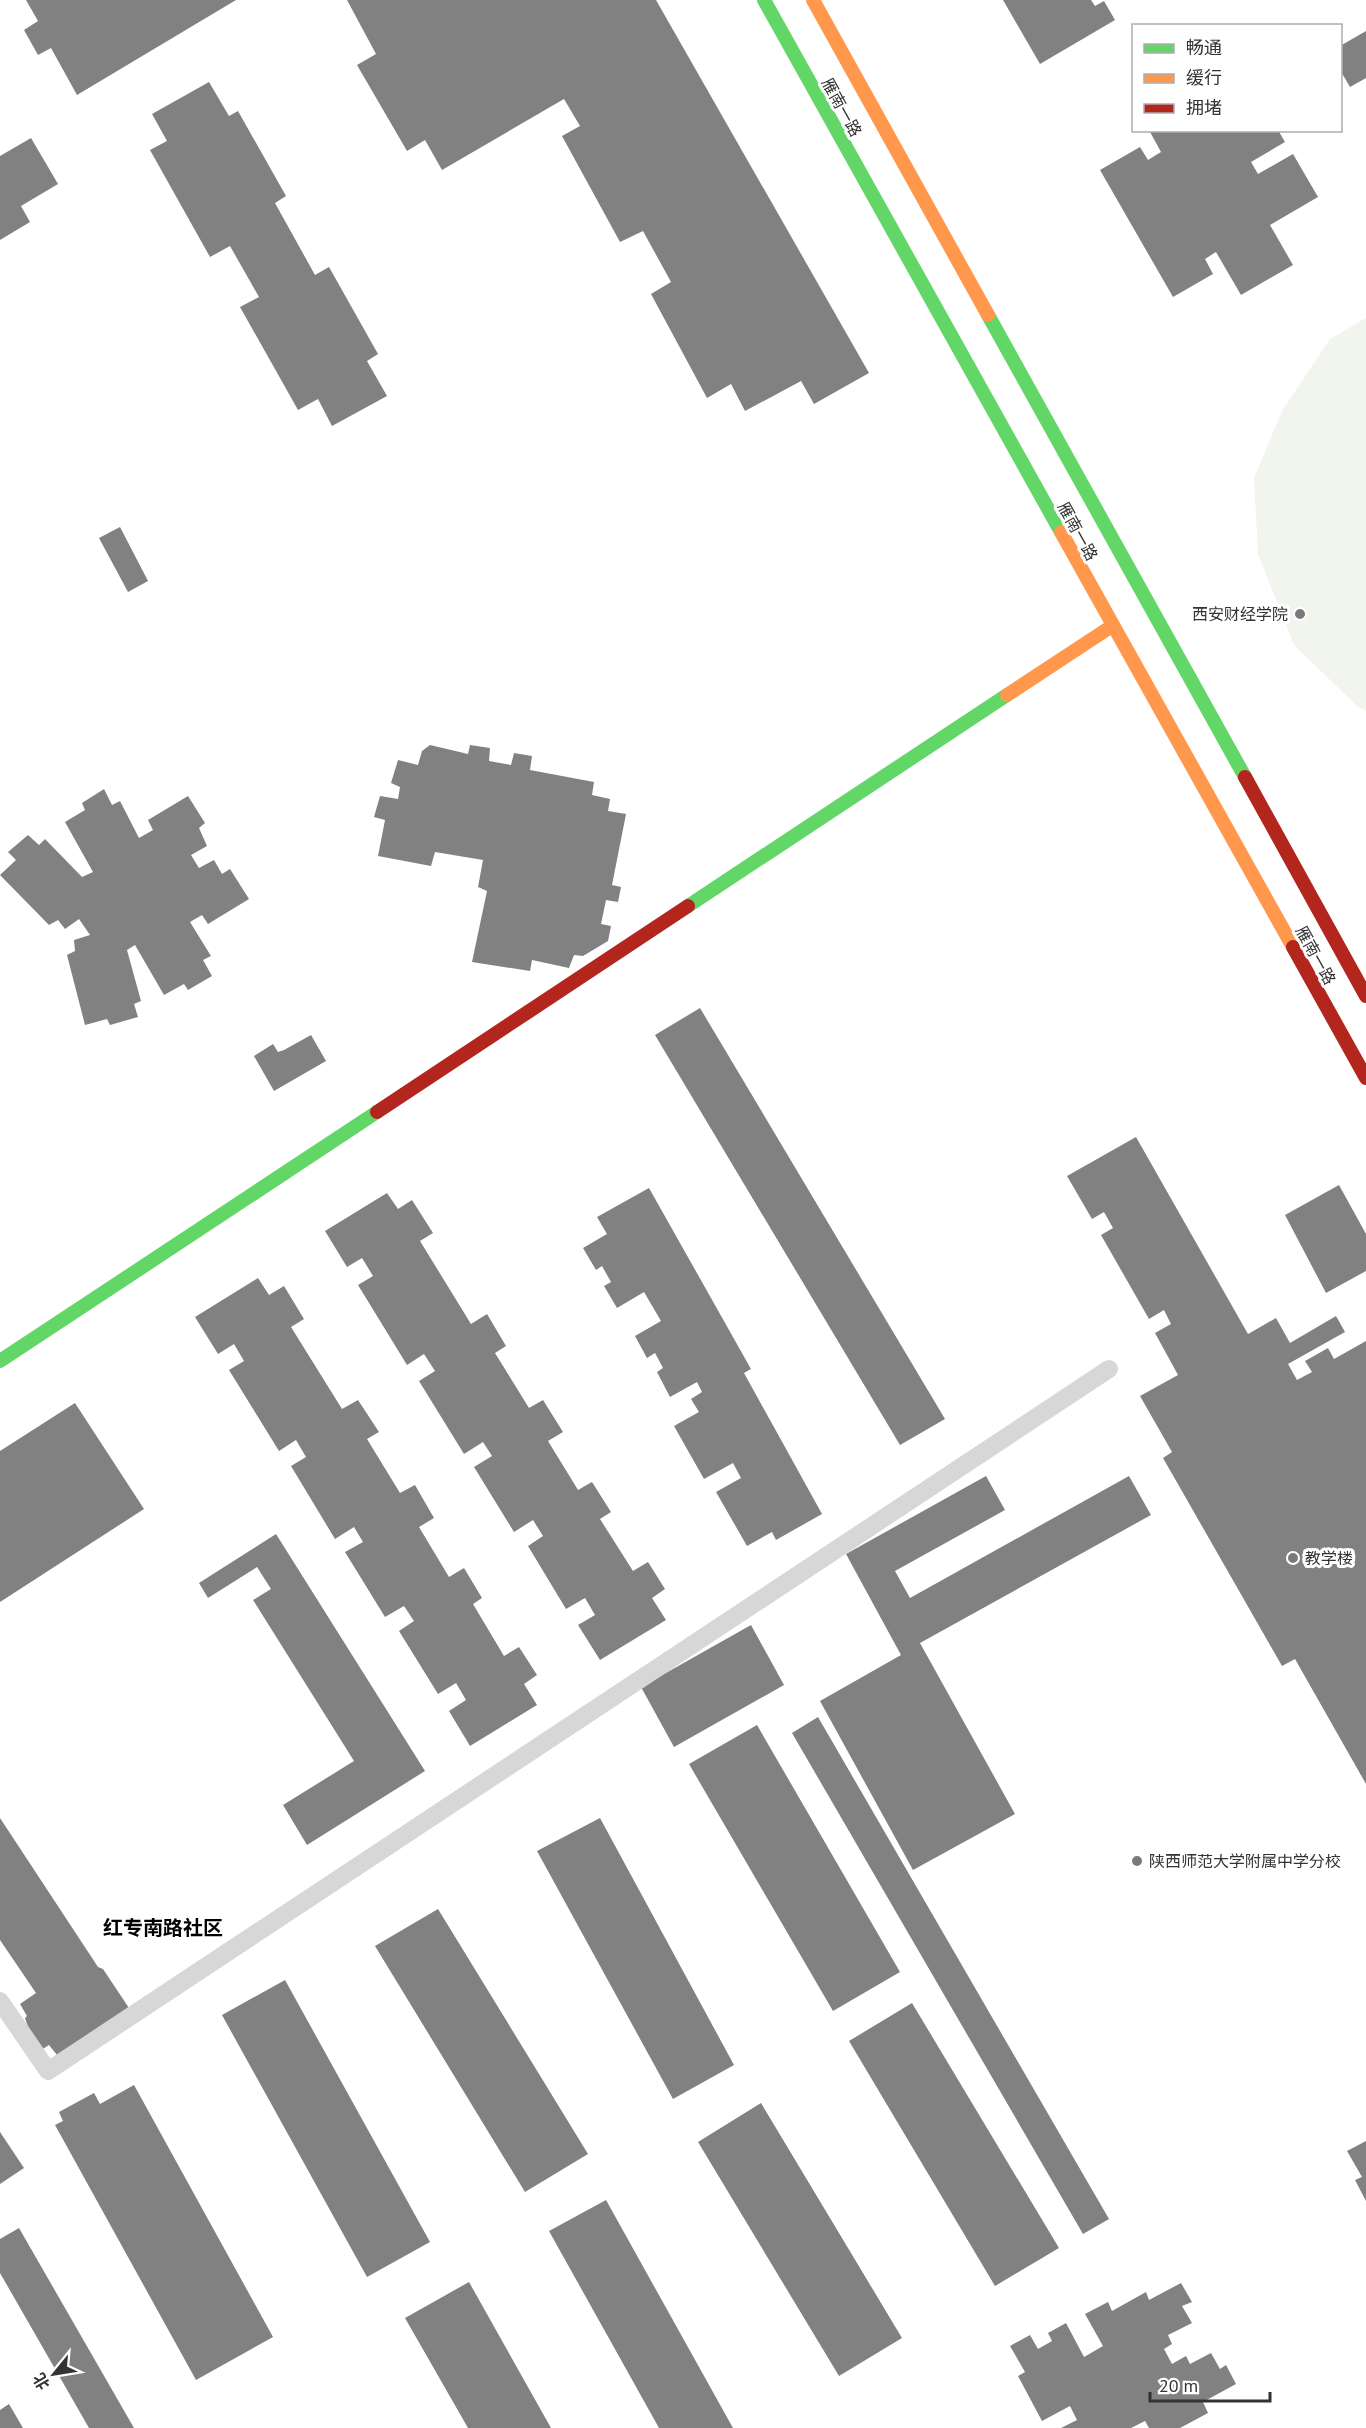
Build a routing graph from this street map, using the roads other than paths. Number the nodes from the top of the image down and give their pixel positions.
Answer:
1 (764, 0) edge
2 (813, 0) edge
3 (1112, 626) junction
4 (1366, 996) edge
5 (1366, 1077) edge
6 (0, 1361) edge
7 (1109, 1369) dead end
8 (0, 2001) edge

1 - 3 main road, 雁南一路
2 - 4 main road, 雁南一路
3 - 5 main road, 雁南一路
3 - 6 main road
7 - 8 lane

